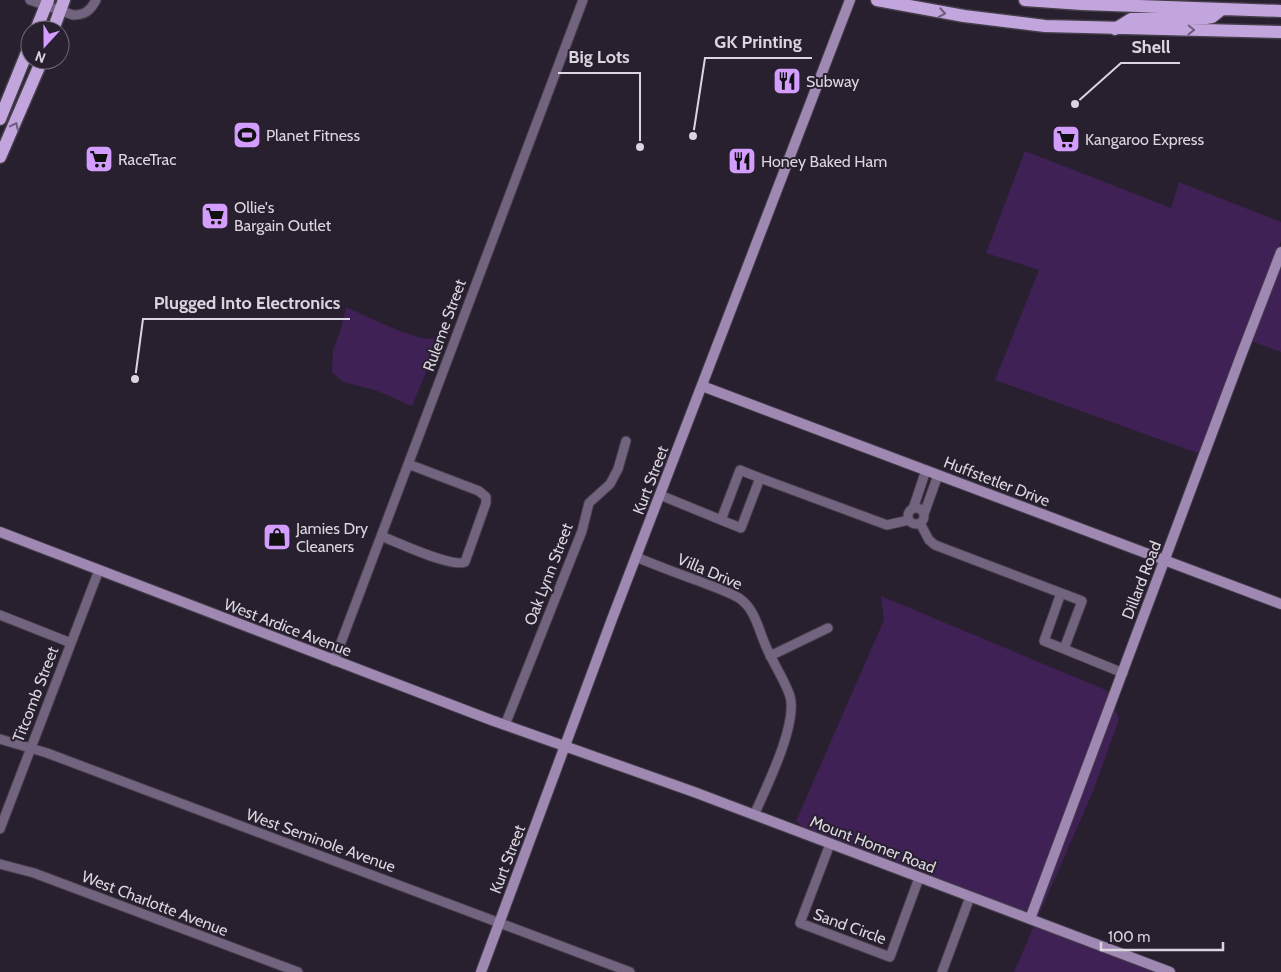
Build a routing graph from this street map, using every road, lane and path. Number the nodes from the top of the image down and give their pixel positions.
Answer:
1 (30, 0) edge
2 (96, 0) edge
3 (584, 0) edge
4 (850, 0) edge
5 (877, 0) edge
6 (1025, 0) edge
7 (46, 3) edge
8 (62, 6) edge
9 (1222, 9) junction
10 (1281, 11) edge
11 (40, 20) edge
12 (57, 20) edge
13 (1115, 29) junction
14 (1280, 31) edge
15 (20, 65) edge
16 (38, 70) edge
17 (4, 97) edge
18 (0, 118) edge
19 (0, 157) edge
20 (1281, 252) edge
21 (702, 386) junction
22 (626, 441) dead end
23 (408, 464) junction
24 (926, 470) junction
25 (938, 475) junction
26 (760, 478) junction
27 (922, 482) junction
28 (934, 486) junction
29 (660, 496) junction
30 (913, 508) junction
31 (924, 514) junction
32 (721, 520) junction
33 (905, 521) junction
34 (923, 528) junction
35 (0, 532) edge
36 (381, 536) junction
37 (636, 557) junction
38 (1165, 560) junction
39 (99, 570) junction
40 (1061, 593) junction
41 (1281, 604) edge
42 (0, 615) edge
43 (828, 628) dead end
44 (71, 643) junction
45 (1064, 649) junction
46 (770, 656) junction
47 (334, 660) junction
48 (1122, 673) junction
49 (506, 726) junction
50 (0, 739) edge
51 (565, 748) junction
52 (30, 749) junction
53 (754, 815) junction
54 (0, 829) edge
55 (830, 844) junction
56 (0, 864) edge
57 (920, 878) junction
58 (970, 897) junction
59 (1030, 919) junction
60 (499, 924) junction
61 (298, 972) edge
62 (481, 972) edge
63 (630, 972) edge
64 (942, 972) edge
65 (1170, 972) edge

1 - 7 street
2 - 8 street
3 - 23 street, Ruleme Street
4 - 21 street, Kurt Street
5 -> 13 main road
6 - 9 main road
7 - 8 street
7 - 11 main road
8 - 12 main road
9 - 10 main road
9 - 13 main road
13 -> 14 main road
15 - 17 main road
19 -> 16 main road
17 - 18 main road
20 - 38 street, Dillard Road
21 - 24 street, Huffstetler Drive
21 - 29 street, Kurt Street
22 - 49 street, Oak Lynn Street
23 - 36 street, Ruleme Street
23 - 36 street
24 - 25 street, Huffstetler Drive
24 - 27 street
25 - 28 street
25 - 38 street, Huffstetler Drive
26 - 32 street
26 - 32 street
26 - 33 street
27 - 28 street
27 - 30 street
28 - 31 street
29 - 32 street
29 - 37 street, Kurt Street
30 - 31 street
30 - 33 street
31 - 34 street
33 - 34 street
34 - 40 street
35 - 39 street, West Ardice Avenue
36 - 47 street, Ruleme Street
37 - 46 street, Villa Drive
37 - 51 street, Kurt Street
38 - 41 street, Huffstetler Drive
38 - 48 street, Dillard Road
39 - 44 street, Titcomb Street
39 - 47 street, West Ardice Avenue
40 - 45 street
40 - 45 street
42 - 44 street
43 - 46 street
44 - 52 street, Titcomb Street
45 - 48 street
46 - 53 street, Villa Drive
47 - 49 street, West Ardice Avenue
48 - 59 street, Dillard Road
49 - 51 street, West Ardice Avenue
50 - 52 street, West Seminole Avenue
51 - 53 street, Mount Homer Road
51 - 60 street, Kurt Street
52 - 54 street, Titcomb Street
52 - 60 street, West Seminole Avenue
53 - 55 street, Mount Homer Road
55 - 57 street, Mount Homer Road
55 - 57 street, Sand Circle
56 - 61 street, West Charlotte Avenue
57 - 58 street, Mount Homer Road
58 - 59 street, Mount Homer Road
58 - 64 street
59 - 65 street, Mount Homer Road
60 - 62 street, Kurt Street
60 - 63 street, West Seminole Avenue

